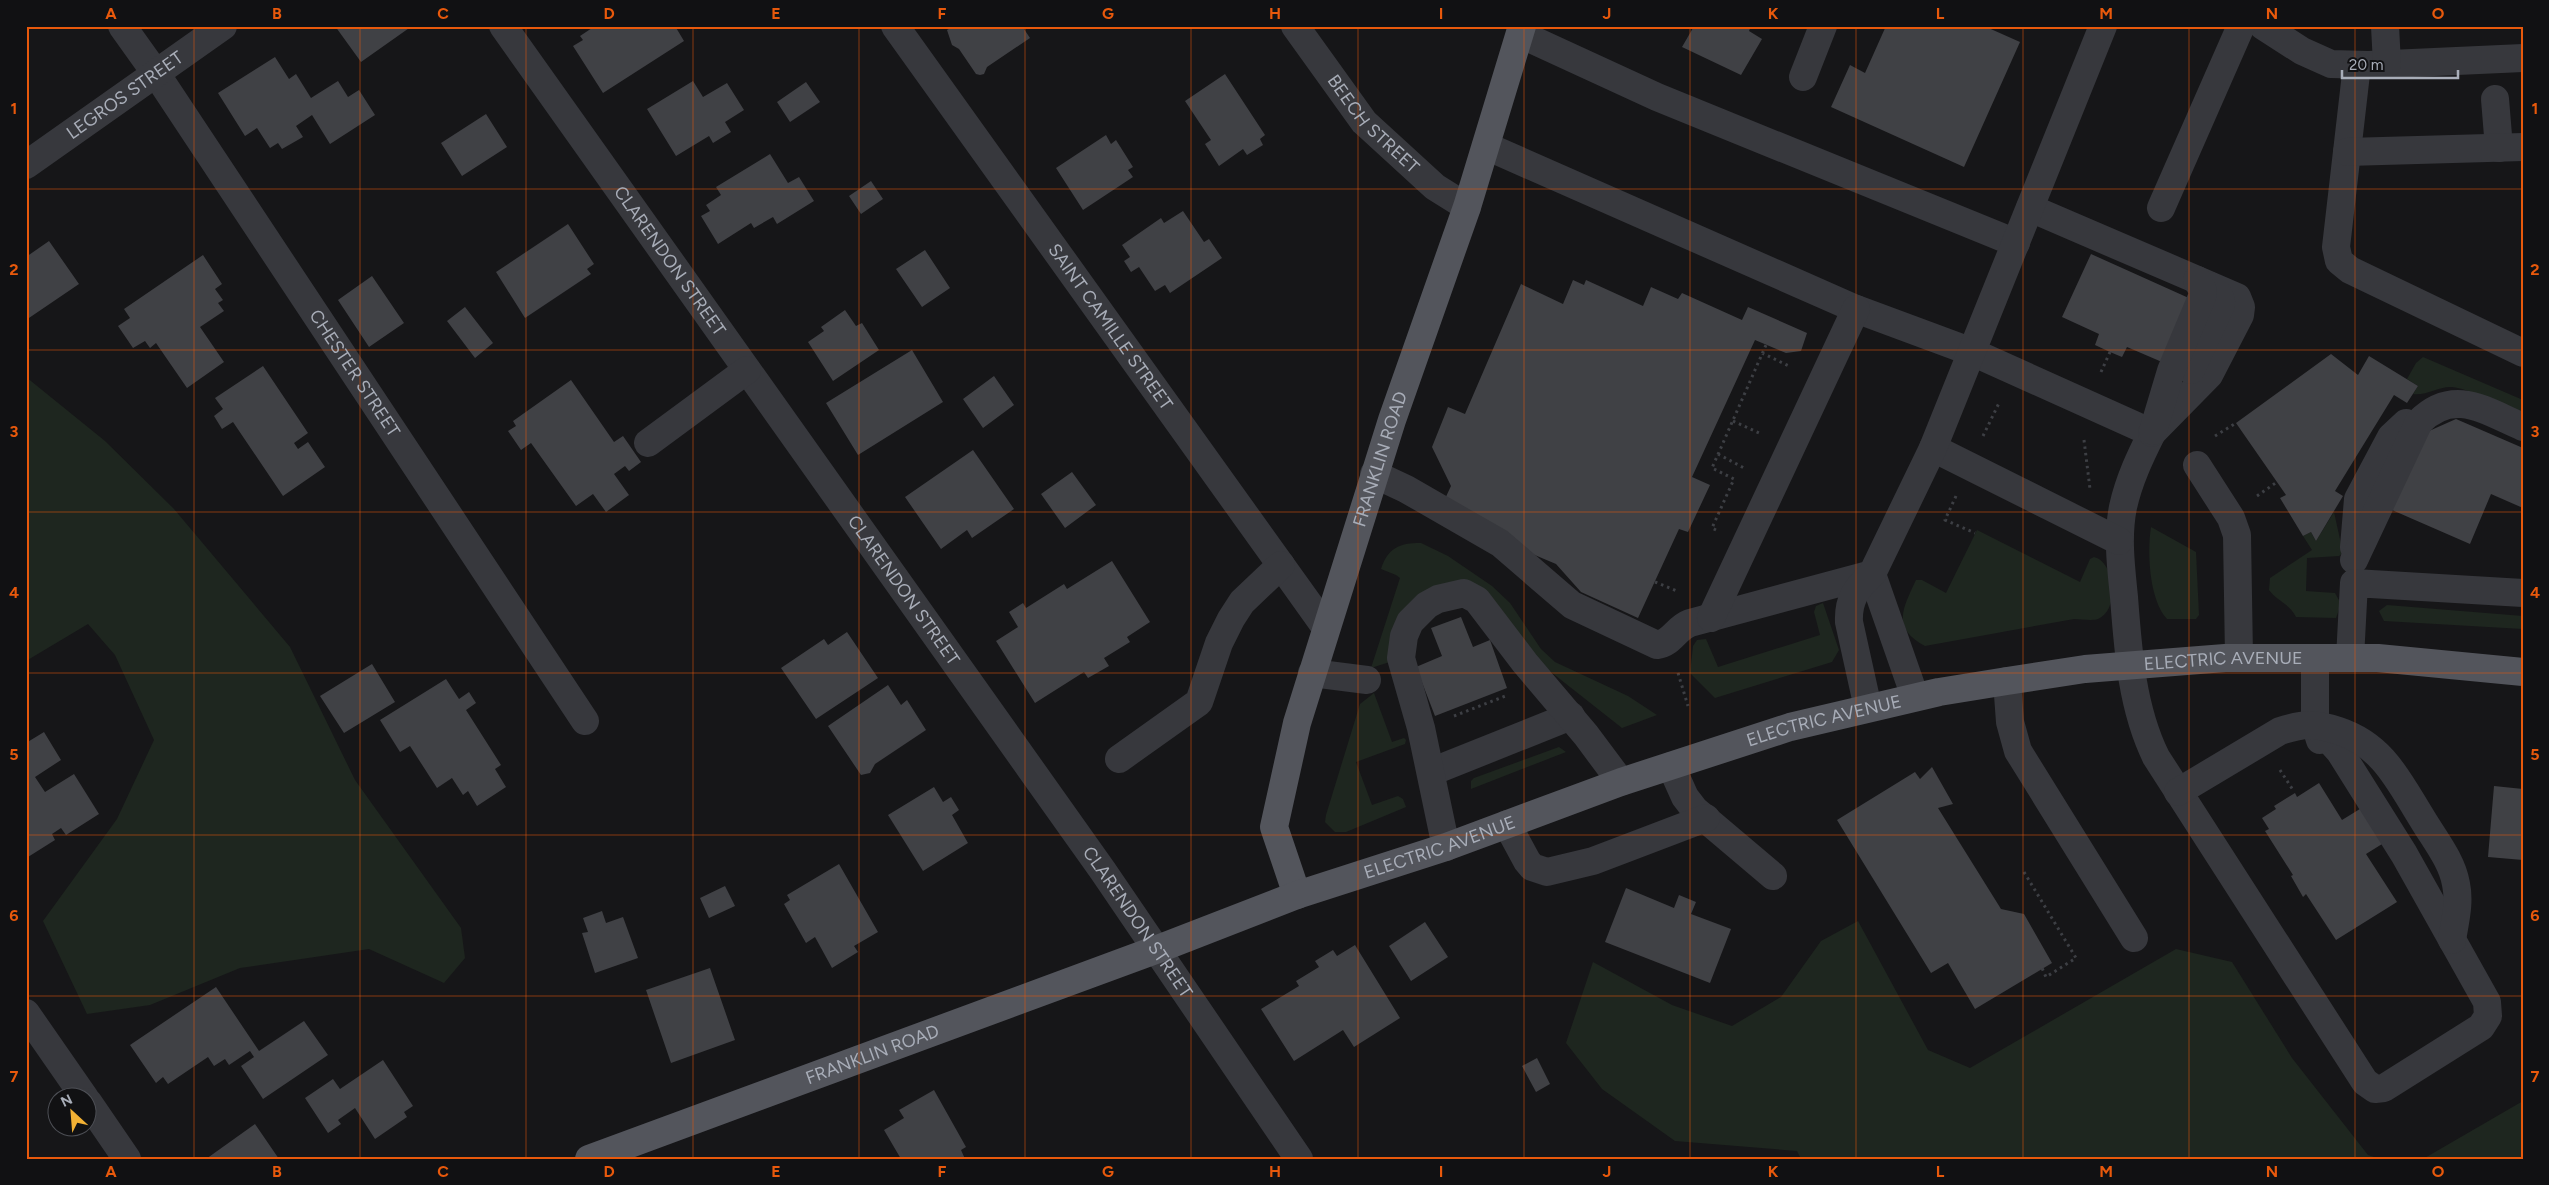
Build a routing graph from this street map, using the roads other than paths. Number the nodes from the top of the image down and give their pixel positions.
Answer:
1 (122, 26) edge
2 (223, 26) edge
3 (503, 26) edge
4 (895, 26) edge
5 (1295, 26) edge
6 (1822, 26) edge
7 (2103, 26) edge
8 (2241, 26) edge
9 (2385, 26) edge
10 (2272, 29) edge
11 (1521, 30) edge
12 (2523, 58) edge
13 (2387, 64) junction
14 (2357, 65) junction
15 (157, 75) junction
16 (1803, 77) dead end
17 (2495, 99) dead end
18 (1486, 146) junction
19 (2511, 147) edge
20 (2347, 152) junction
21 (26, 165) edge
22 (1467, 207) junction
23 (2030, 208) junction
24 (2161, 208) dead end
25 (2016, 243) junction
26 (2203, 283) junction
27 (1856, 309) junction
28 (1972, 352) junction
29 (2523, 353) edge
30 (747, 370) junction
31 (2523, 427) edge
32 (2152, 433) junction
33 (648, 443) dead end
34 (1933, 448) junction
35 (2197, 465) dead end
36 (1374, 474) junction
37 (2119, 541) junction
38 (1281, 565) junction
39 (2354, 571) junction
40 (1872, 574) junction
41 (2523, 593) edge
42 (1711, 618) junction
43 (1326, 628) junction
44 (2239, 657) junction
45 (2315, 658) junction
46 (2350, 658) junction
47 (2130, 665) junction
48 (2523, 672) edge
49 (1312, 673) junction
50 (1367, 680) dead end
51 (2007, 681) junction
52 (1915, 697) junction
53 (1868, 708) junction
54 (1570, 716) junction
55 (585, 721) dead end
56 (2315, 724) junction
57 (1119, 760) dead end
58 (1671, 766) junction
59 (1431, 772) junction
60 (1621, 782) junction
61 (2178, 792) junction
62 (1706, 818) junction
63 (1507, 824) junction
64 (1446, 847) junction
65 (1774, 876) dead end
66 (1297, 894) junction
67 (2134, 938) dead end
68 (2452, 940) junction
69 (1158, 950) junction
70 (26, 1013) edge
71 (77, 1088) edge
72 (98, 1117) edge
73 (127, 1159) edge
74 (589, 1159) edge
75 (1299, 1159) edge

1 - 15 street, CHESTER STREET
2 - 15 street, LEGROS STREET
3 - 30 street, CLARENDON STREET
4 - 38 street, SAINT CAMILLE STREET
5 - 22 street, BEECH STREET
6 - 16 street
7 - 23 street
8 - 24 street
9 - 13 street
10 - 14 street
11 - 18 main road, FRANKLIN ROAD
11 - 25 street
12 - 13 street
13 - 14 street
14 - 20 street
15 - 21 street, LEGROS STREET
15 - 55 street, CHESTER STREET
17 - 19 street
18 - 22 main road, FRANKLIN ROAD
18 - 27 street
19 - 20 street
20 - 29 street
22 - 36 main road, FRANKLIN ROAD
23 - 25 street
23 - 26 street
25 - 28 street
26 - 32 street
26 - 32 street
27 - 28 street
27 - 42 street
28 - 32 street
28 - 34 street
30 - 33 street
30 - 69 street, CLARENDON STREET
31 - 39 street
32 - 37 street
34 - 37 street
34 - 40 street
35 - 44 street
36 - 42 street
36 - 43 main road, FRANKLIN ROAD
37 - 47 street
38 - 43 street, SAINT CAMILLE STREET
38 - 57 street
39 - 41 street
39 - 46 street
40 - 42 street
40 - 52 street
40 - 53 street
43 - 49 main road, FRANKLIN ROAD
44 - 45 main road, ELECTRIC AVENUE
44 - 47 main road, ELECTRIC AVENUE
45 - 46 main road, ELECTRIC AVENUE
45 - 56 street
46 - 48 main road, ELECTRIC AVENUE
47 - 51 main road, ELECTRIC AVENUE
47 - 61 street
49 - 50 street
49 - 66 main road, FRANKLIN ROAD
51 - 52 main road, ELECTRIC AVENUE
51 - 67 street
52 - 53 main road, ELECTRIC AVENUE
53 - 58 main road, ELECTRIC AVENUE
54 - 59 street
54 - 59 street
54 - 60 street
56 - 61 street
56 - 68 street
56 - 68 street
58 - 60 main road, ELECTRIC AVENUE
58 - 62 street
59 - 64 street
60 - 63 main road, ELECTRIC AVENUE
61 - 68 street
62 - 63 street
62 - 65 street
63 - 64 main road, ELECTRIC AVENUE
64 - 66 main road, ELECTRIC AVENUE
66 - 69 main road, ELECTRIC AVENUE
69 - 74 main road, FRANKLIN ROAD
69 - 75 street, CLARENDON STREET
70 - 71 street
72 - 73 street

